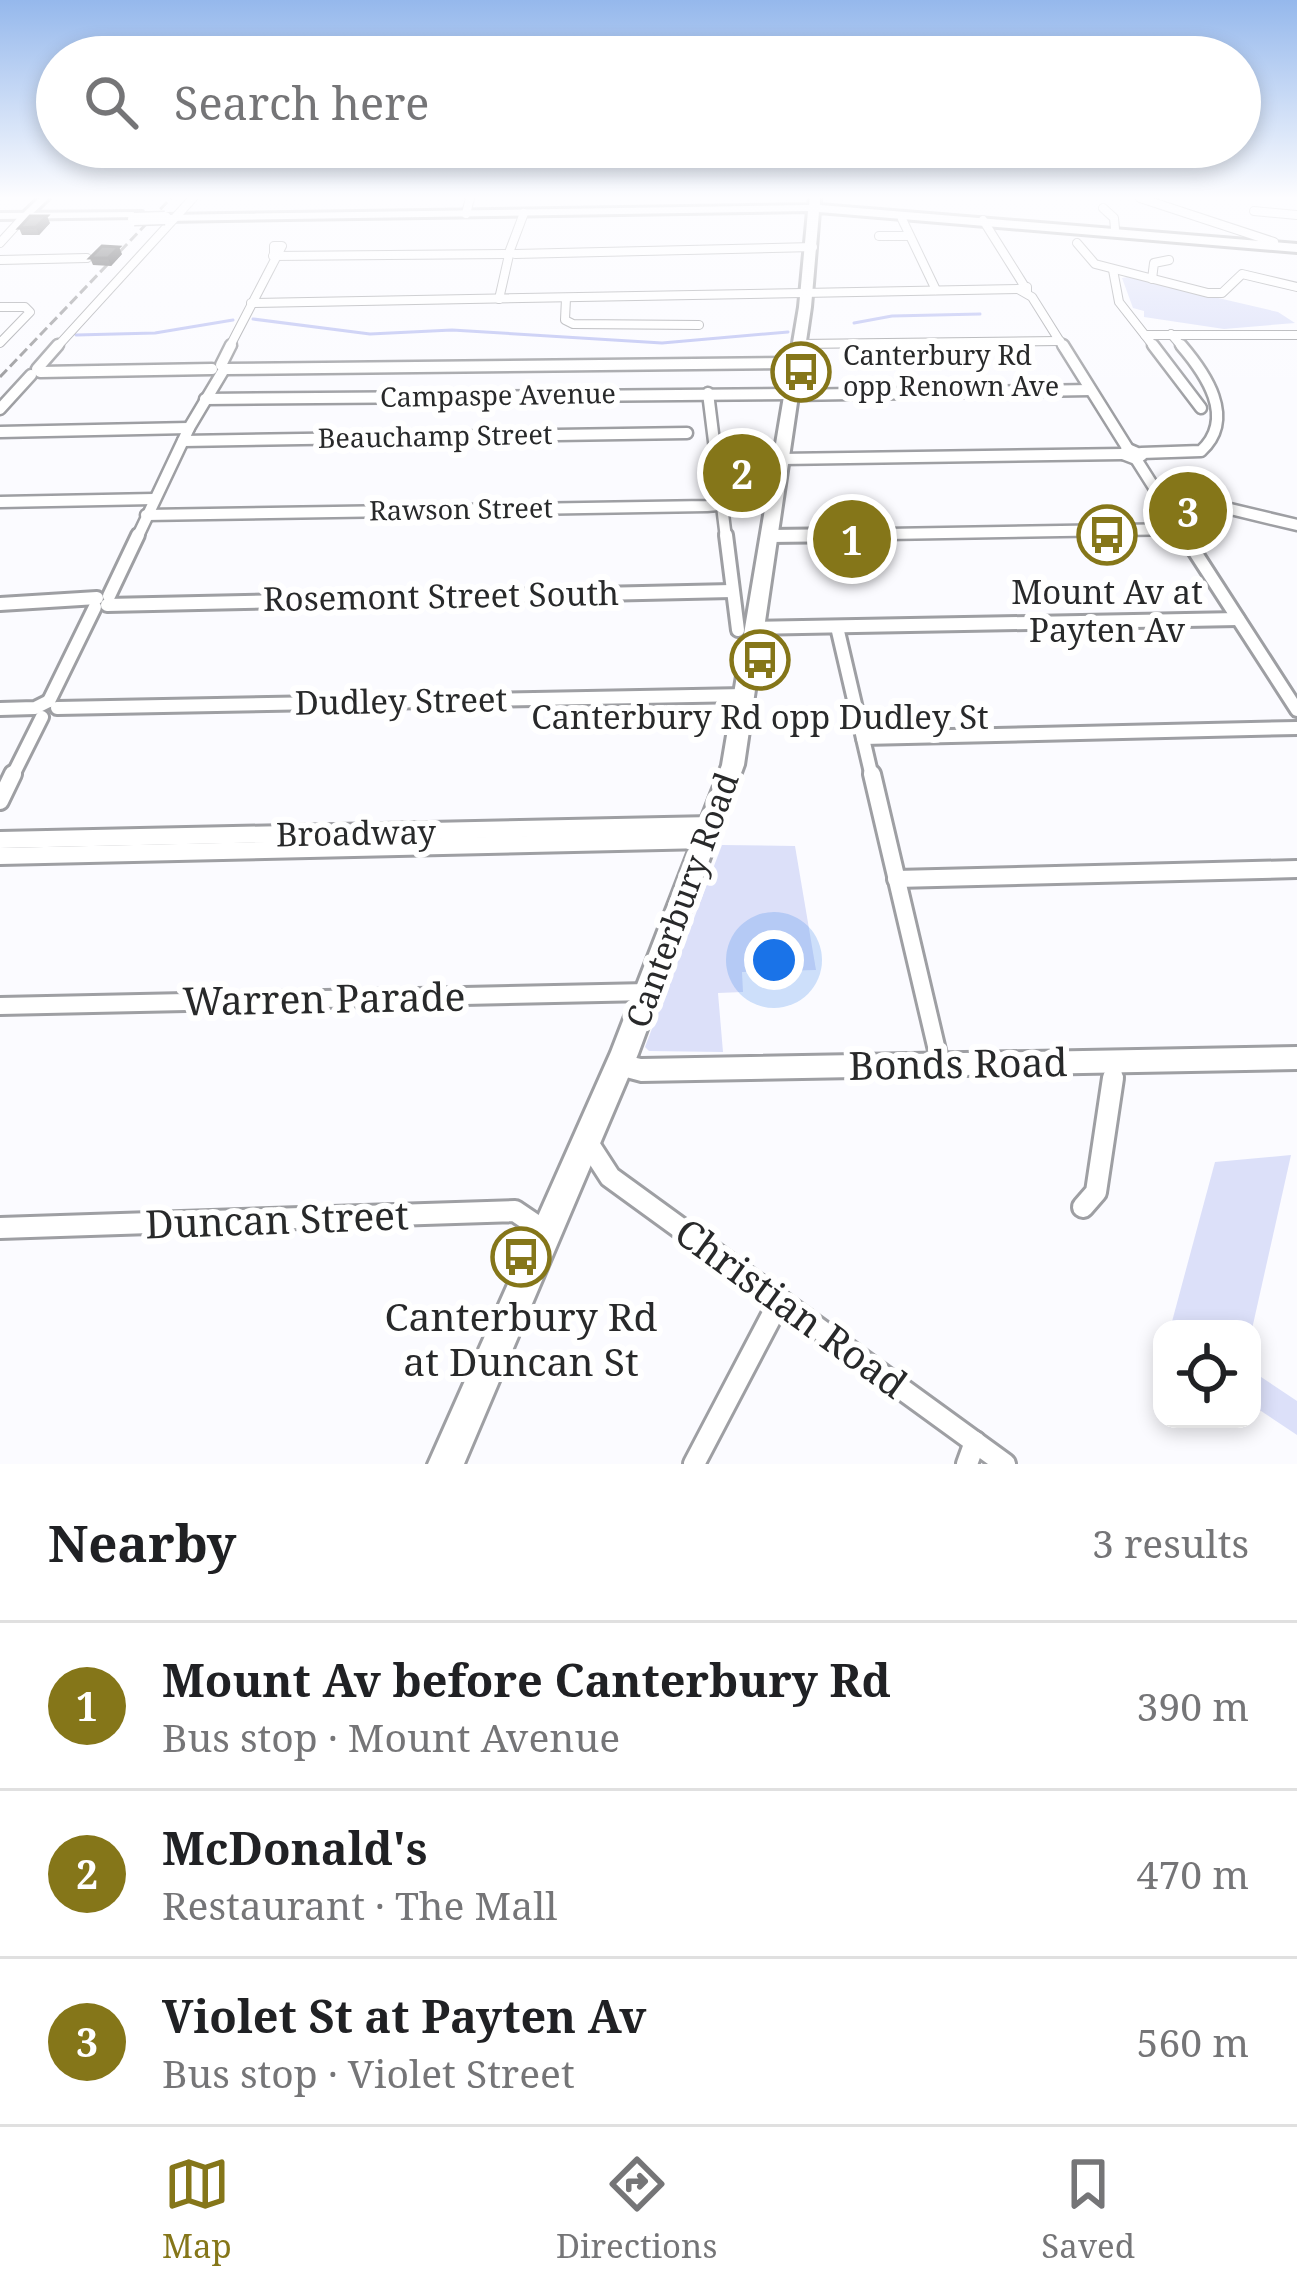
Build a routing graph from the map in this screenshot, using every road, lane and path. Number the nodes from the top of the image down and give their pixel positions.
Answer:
1 (127, 266) edge
2 (268, 266) edge
3 (506, 266) edge
4 (810, 266) edge
5 (924, 266) edge
6 (1010, 266) edge
7 (1102, 266) edge
8 (1154, 266) edge
9 (1113, 270) junction
10 (1152, 279) junction
11 (1297, 286) edge
12 (1023, 289) junction
13 (936, 290) junction
14 (806, 292) junction
15 (499, 298) junction
16 (566, 298) junction
17 (251, 302) junction
18 (0, 307) edge
19 (699, 325) dead end
20 (1144, 334) junction
21 (1171, 334) junction
22 (1297, 335) edge
23 (1060, 340) junction
24 (800, 341) junction
25 (0, 343) edge
26 (796, 363) junction
27 (36, 372) junction
28 (218, 372) junction
29 (1090, 390) junction
30 (708, 393) junction
31 (791, 394) junction
32 (205, 399) junction
33 (1201, 408) dead end
34 (0, 409) edge
35 (189, 428) junction
36 (0, 432) edge
37 (687, 433) dead end
38 (183, 441) junction
39 (1132, 454) junction
40 (781, 459) junction
41 (154, 499) junction
42 (775, 500) junction
43 (719, 501) junction
44 (0, 502) edge
45 (1166, 508) junction
46 (146, 515) junction
47 (1297, 525) edge
48 (1180, 530) junction
49 (770, 536) junction
50 (731, 591) junction
51 (102, 601) junction
52 (0, 604) edge
53 (1238, 619) junction
54 (837, 627) junction
55 (746, 629) junction
56 (745, 695) junction
57 (46, 708) junction
58 (0, 709) edge
59 (1297, 710) edge
60 (1297, 728) edge
61 (863, 738) junction
62 (0, 801) edge
63 (709, 833) junction
64 (0, 840) edge
65 (0, 856) edge
66 (1297, 869) edge
67 (896, 879) junction
68 (648, 992) junction
69 (0, 1006) edge
70 (1297, 1058) edge
71 (1114, 1062) junction
72 (940, 1063) junction
73 (619, 1065) junction
74 (587, 1142) junction
75 (1083, 1207) dead end
76 (0, 1228) edge
77 (547, 1232) junction
78 (781, 1300) junction
79 (971, 1453) edge
80 (446, 1464) edge
81 (694, 1464) edge
82 (1005, 1464) edge

1 - 27 street
2 - 17 street
3 - 15 street
4 - 14 highway, Canterbury Road
5 - 13 street
6 - 12 street
7 - 9 street
8 - 10 street
9 - 10 street
9 - 20 street
10 - 11 street
12 - 13 street
12 - 23 street
13 - 14 street
14 - 16 street
14 - 24 highway, Canterbury Road
15 - 16 street
15 - 17 street
16 - 19 street
17 - 28 street
18 - 25 street
20 - 21 street
20 - 33 street
21 - 22 street
21 - 39 street
23 - 24 street
23 - 29 street
24 - 26 highway, Canterbury Road
26 - 28 street
26 - 31 highway, Canterbury Road
27 - 28 street
27 - 34 street
28 - 32 street
29 - 31 street, Campaspe Avenue
29 - 39 street
30 - 31 street, Campaspe Avenue
30 - 32 street, Campaspe Avenue
30 - 43 street
31 - 40 highway, Canterbury Road
32 - 35 street
35 - 36 street
35 - 38 street
37 - 38 street, Beauchamp Street
38 - 41 street
39 - 40 street
39 - 45 street
40 - 42 highway, Canterbury Road
41 - 44 street
41 - 46 street
42 - 43 street, Rawson Street
42 - 49 highway, Canterbury Road
43 - 46 street, Rawson Street
43 - 50 street
45 - 47 street
45 - 48 street
46 - 51 street
48 - 49 street
48 - 53 street
49 - 55 highway, Canterbury Road
50 - 51 street, Rosemont Street South
50 - 55 street
51 - 52 street, Rosemont Street South
51 - 57 street
53 - 54 street
53 - 59 street
54 - 55 street
54 - 61 street
55 - 56 highway, Canterbury Road
56 - 57 street, Dudley Street
56 - 63 highway, Canterbury Road
57 - 58 street, Dudley Street
57 - 62 street
60 - 61 street
61 - 67 street
63 - 64 street, Broadway
63 - 65 street, Broadway
63 - 68 highway, Canterbury Road
66 - 67 street
67 - 72 street
68 - 69 street, Warren Parade
68 - 73 highway, Canterbury Road
70 - 71 main road, Bonds Road
71 - 72 main road, Bonds Road
71 - 75 street
72 - 73 main road, Bonds Road
73 - 74 highway, Canterbury Road
74 - 77 highway, Canterbury Road
74 - 78 street, Christian Road
76 - 77 street, Duncan Street
77 - 80 highway, Canterbury Road
78 - 79 street, Christian Road
78 - 81 street
79 - 82 street, Christian Road

